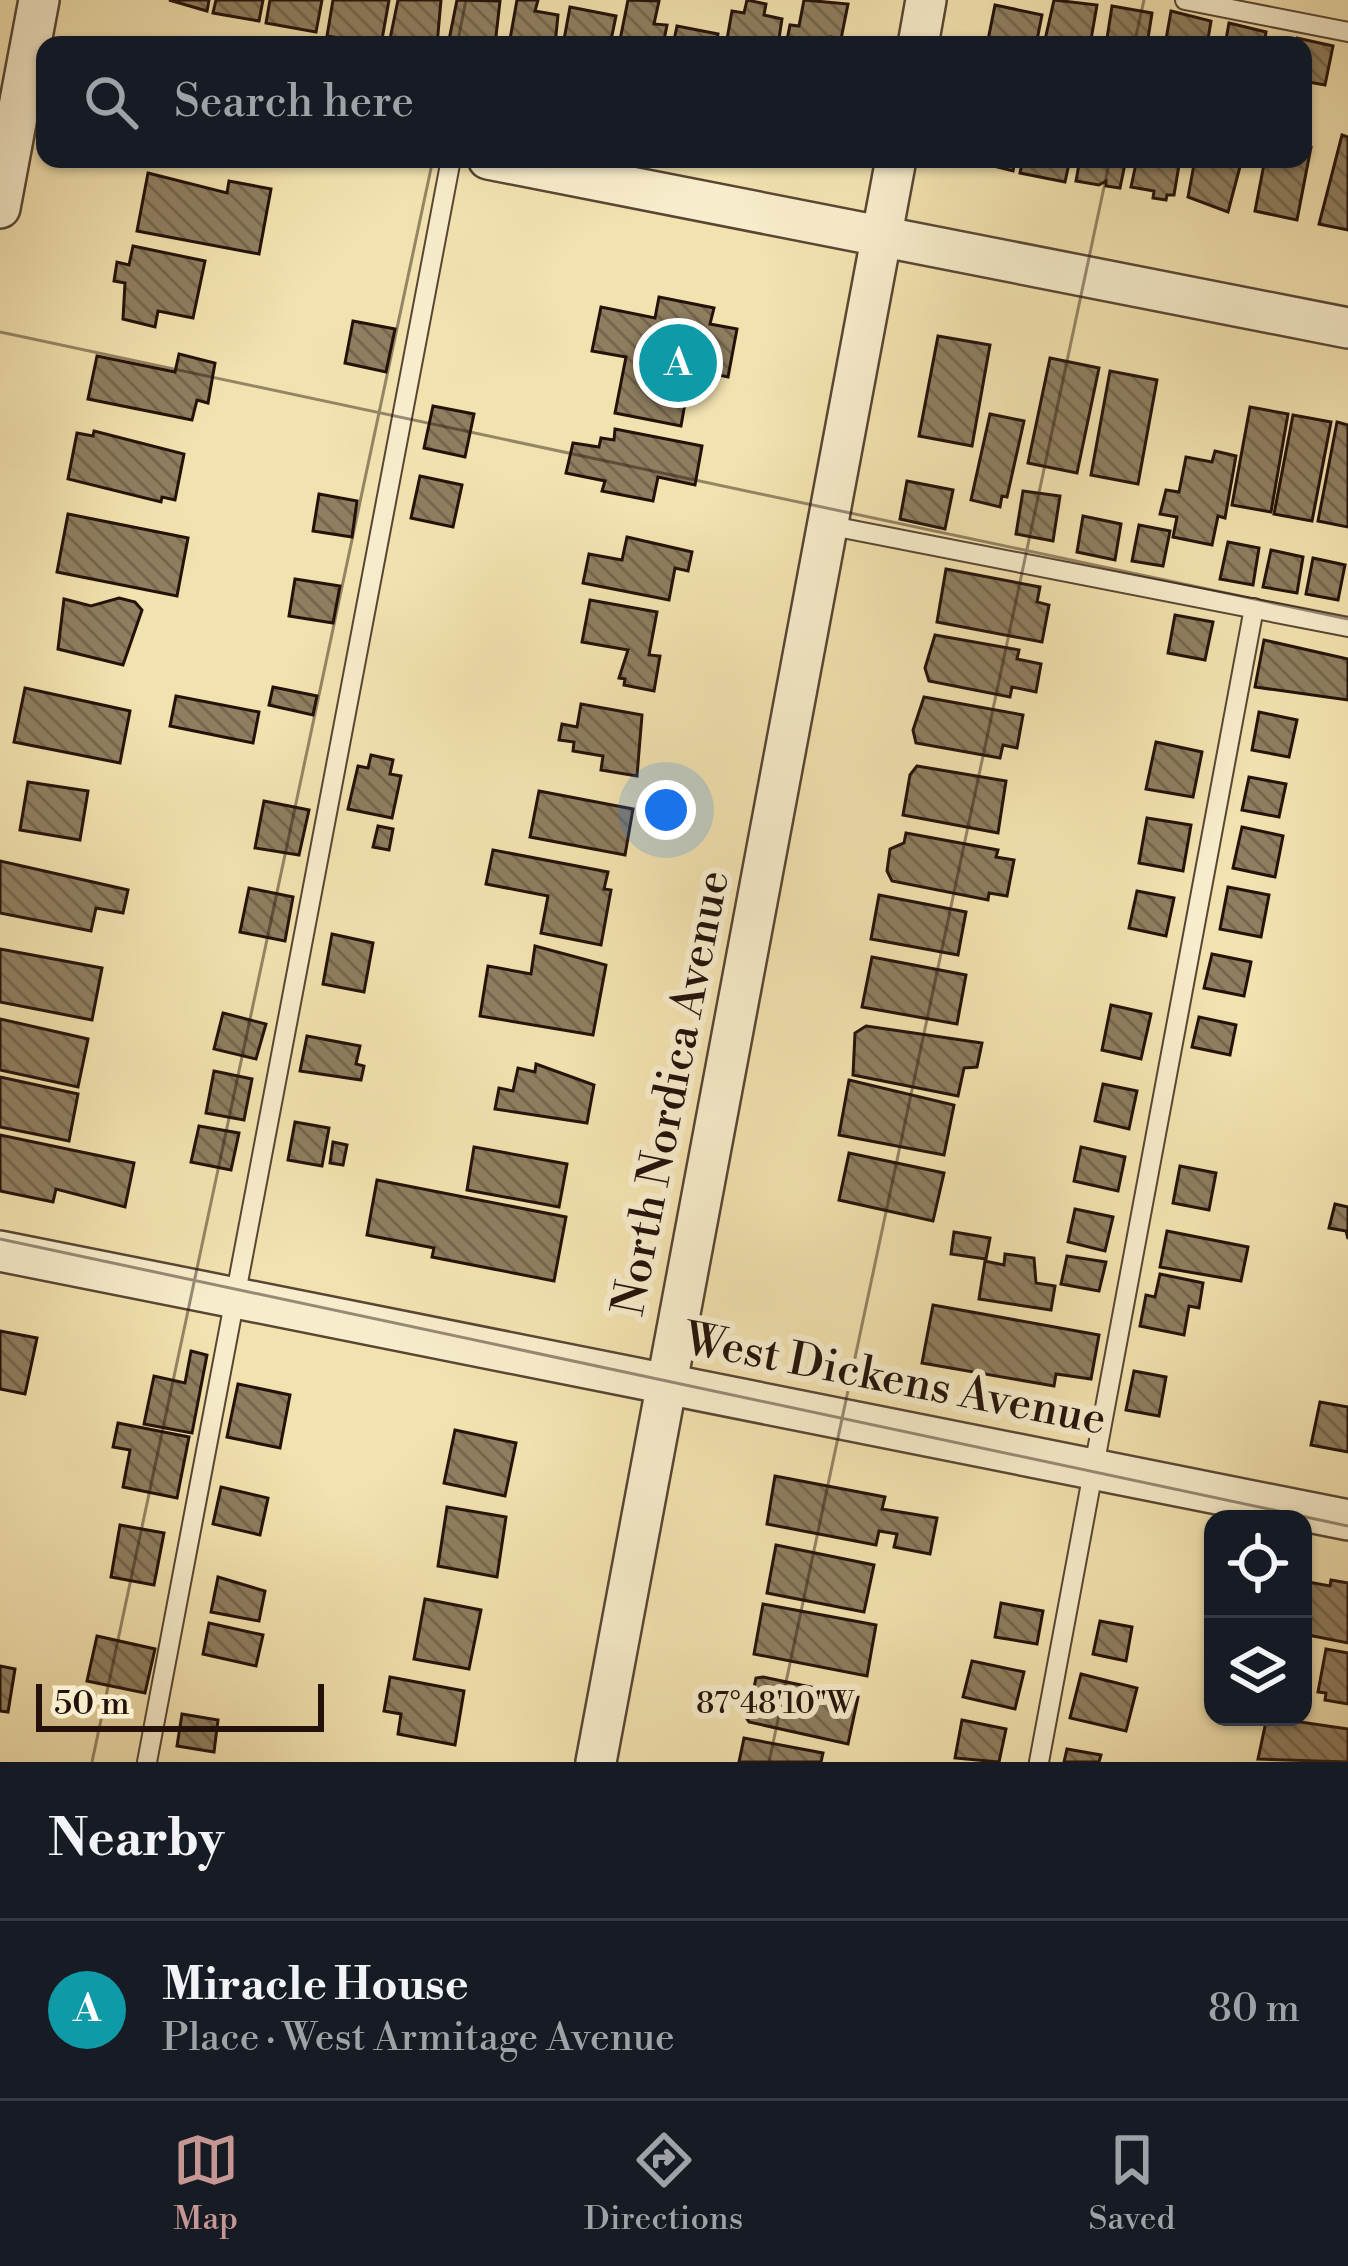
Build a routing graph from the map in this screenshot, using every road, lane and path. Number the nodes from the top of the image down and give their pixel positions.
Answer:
1 (39, 0) edge
2 (926, 0) edge
3 (1185, 0) edge
4 (1348, 32) edge
5 (920, 36) edge
6 (24, 67) edge
7 (449, 168) edge
8 (534, 168) edge
9 (894, 168) edge
10 (0, 208) edge
11 (882, 236) junction
12 (1348, 328) edge
13 (827, 525) junction
14 (1254, 608) junction
15 (1348, 626) edge
16 (0, 1251) edge
17 (232, 1298) junction
18 (666, 1384) junction
19 (1093, 1469) junction
20 (1348, 1520) edge
21 (147, 1762) edge
22 (596, 1762) edge
23 (1039, 1762) edge

1 - 6 street
2 - 5 street
3 - 4 lane
6 - 10 street
7 - 17 lane
8 - 11 street
9 - 11 street, North Nordica Avenue
11 - 12 street
11 - 13 street, North Nordica Avenue
13 - 14 lane
13 - 18 street, North Nordica Avenue
14 - 15 lane
14 - 19 lane
16 - 17 street, West Dickens Avenue
17 - 18 street, West Dickens Avenue
17 - 21 lane
18 - 19 street, West Dickens Avenue
18 - 22 street, North Nordica Avenue
19 - 20 street, West Dickens Avenue
19 - 23 lane

